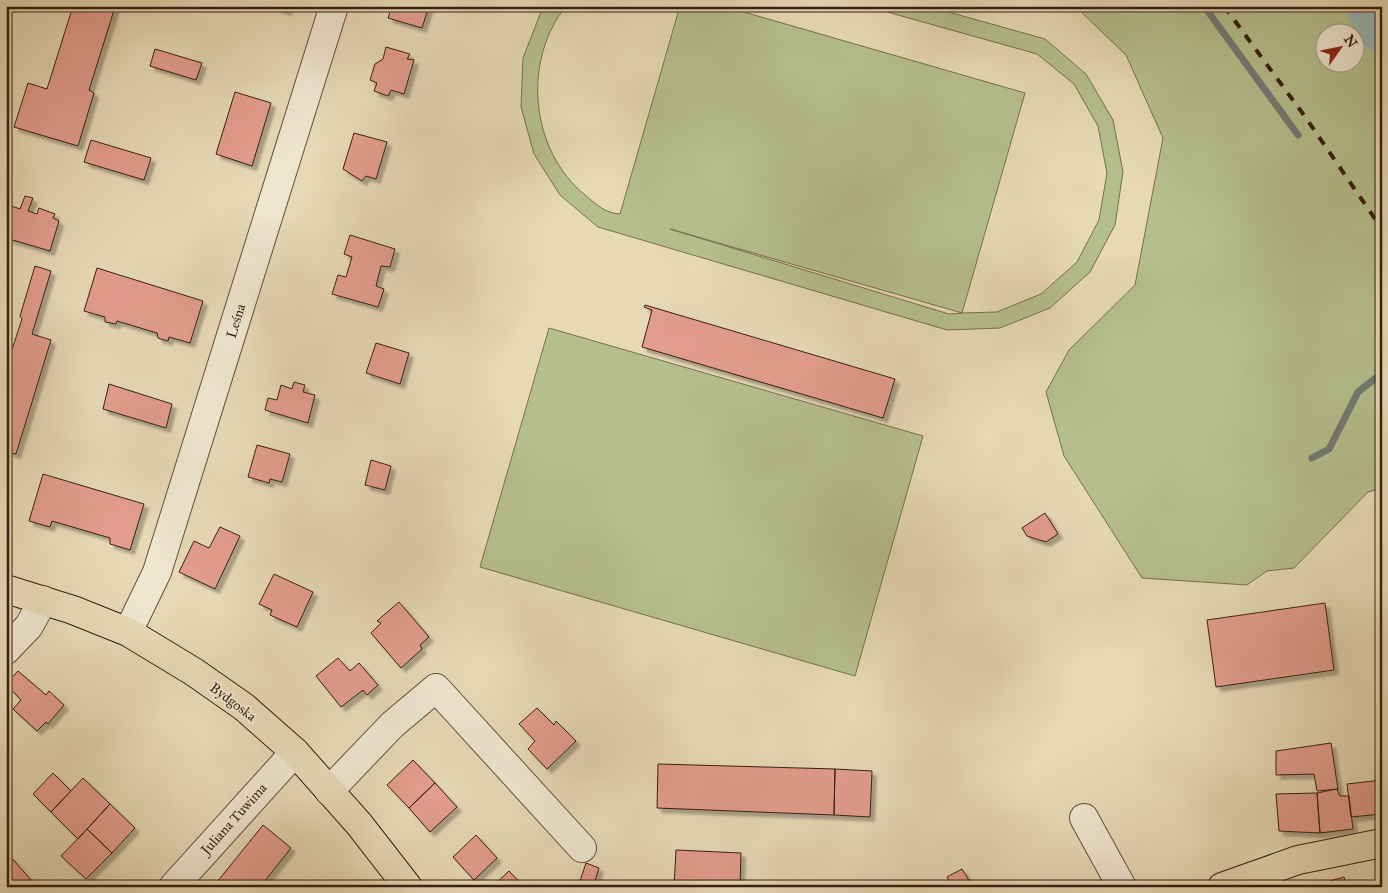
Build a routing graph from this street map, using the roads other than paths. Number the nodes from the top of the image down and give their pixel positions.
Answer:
1 (334, 6) edge
2 (6, 589) edge
3 (43, 600) junction
4 (128, 632) junction
5 (6, 650) edge
6 (294, 752) junction
7 (329, 791) junction
8 (1084, 818) dead end
9 (1382, 843) edge
10 (582, 848) dead end
11 (173, 887) edge
12 (408, 887) edge
13 (1122, 887) edge
14 (1222, 887) edge

1 - 4 street, Leśna
2 - 3 main road, Bydgoska
3 - 4 main road, Bydgoska
3 - 5 street
4 - 6 main road, Bydgoska
6 - 7 main road, Bydgoska
6 - 11 street, Juliana Tuwima
7 - 10 street
7 - 12 main road, Bydgoska
8 - 13 street
9 - 14 main road

